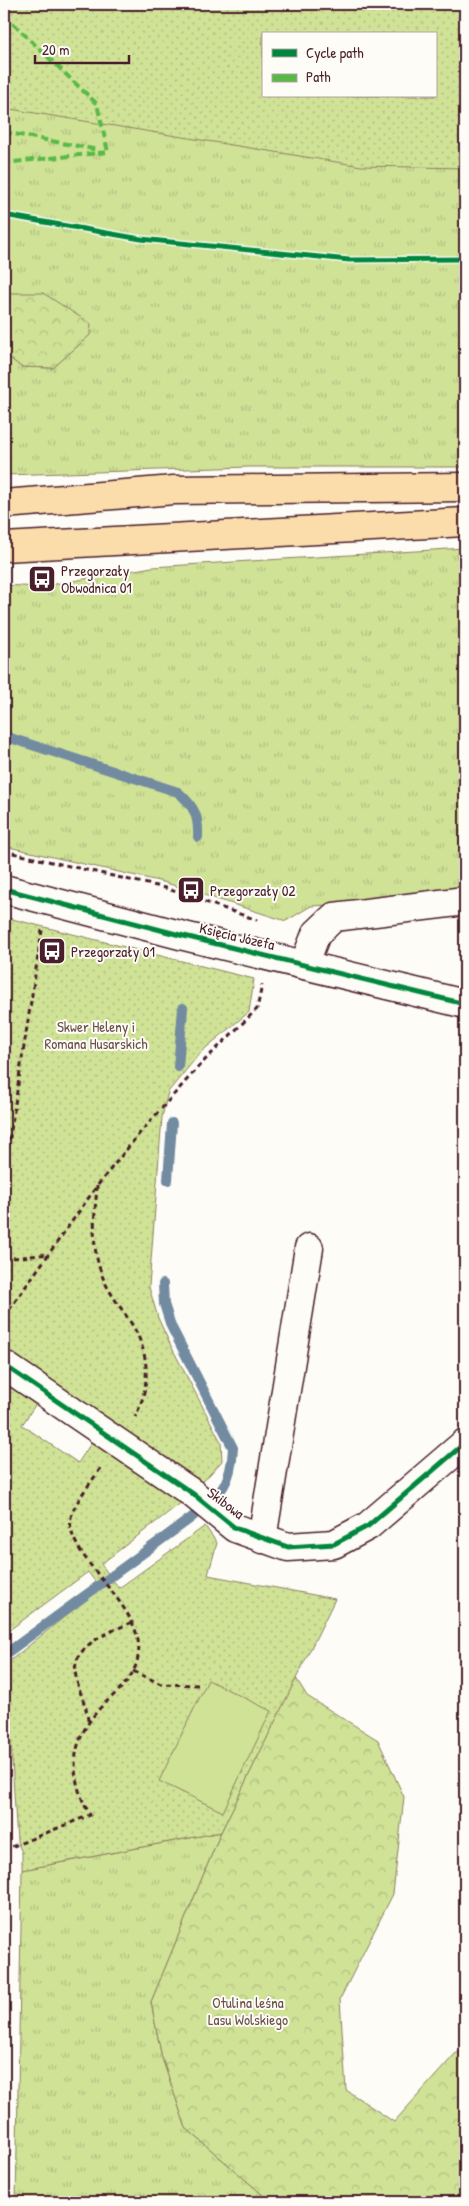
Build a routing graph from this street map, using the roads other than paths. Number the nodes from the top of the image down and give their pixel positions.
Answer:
1 (465, 487) edge
2 (4, 504) edge
3 (465, 522) edge
4 (4, 547) edge
5 (4, 889) edge
6 (465, 901) edge
7 (304, 965) junction
8 (465, 1004) edge
9 (310, 1248) dead end
10 (4, 1365) edge
11 (465, 1443) edge
12 (262, 1539) junction

1 - 2 main road
3 - 4 main road
5 - 7 street, Księcia Józefa
6 - 7 street
7 - 8 street, Księcia Józefa
9 - 12 street
10 - 12 street, Skibowa
11 - 12 street, Skibowa

